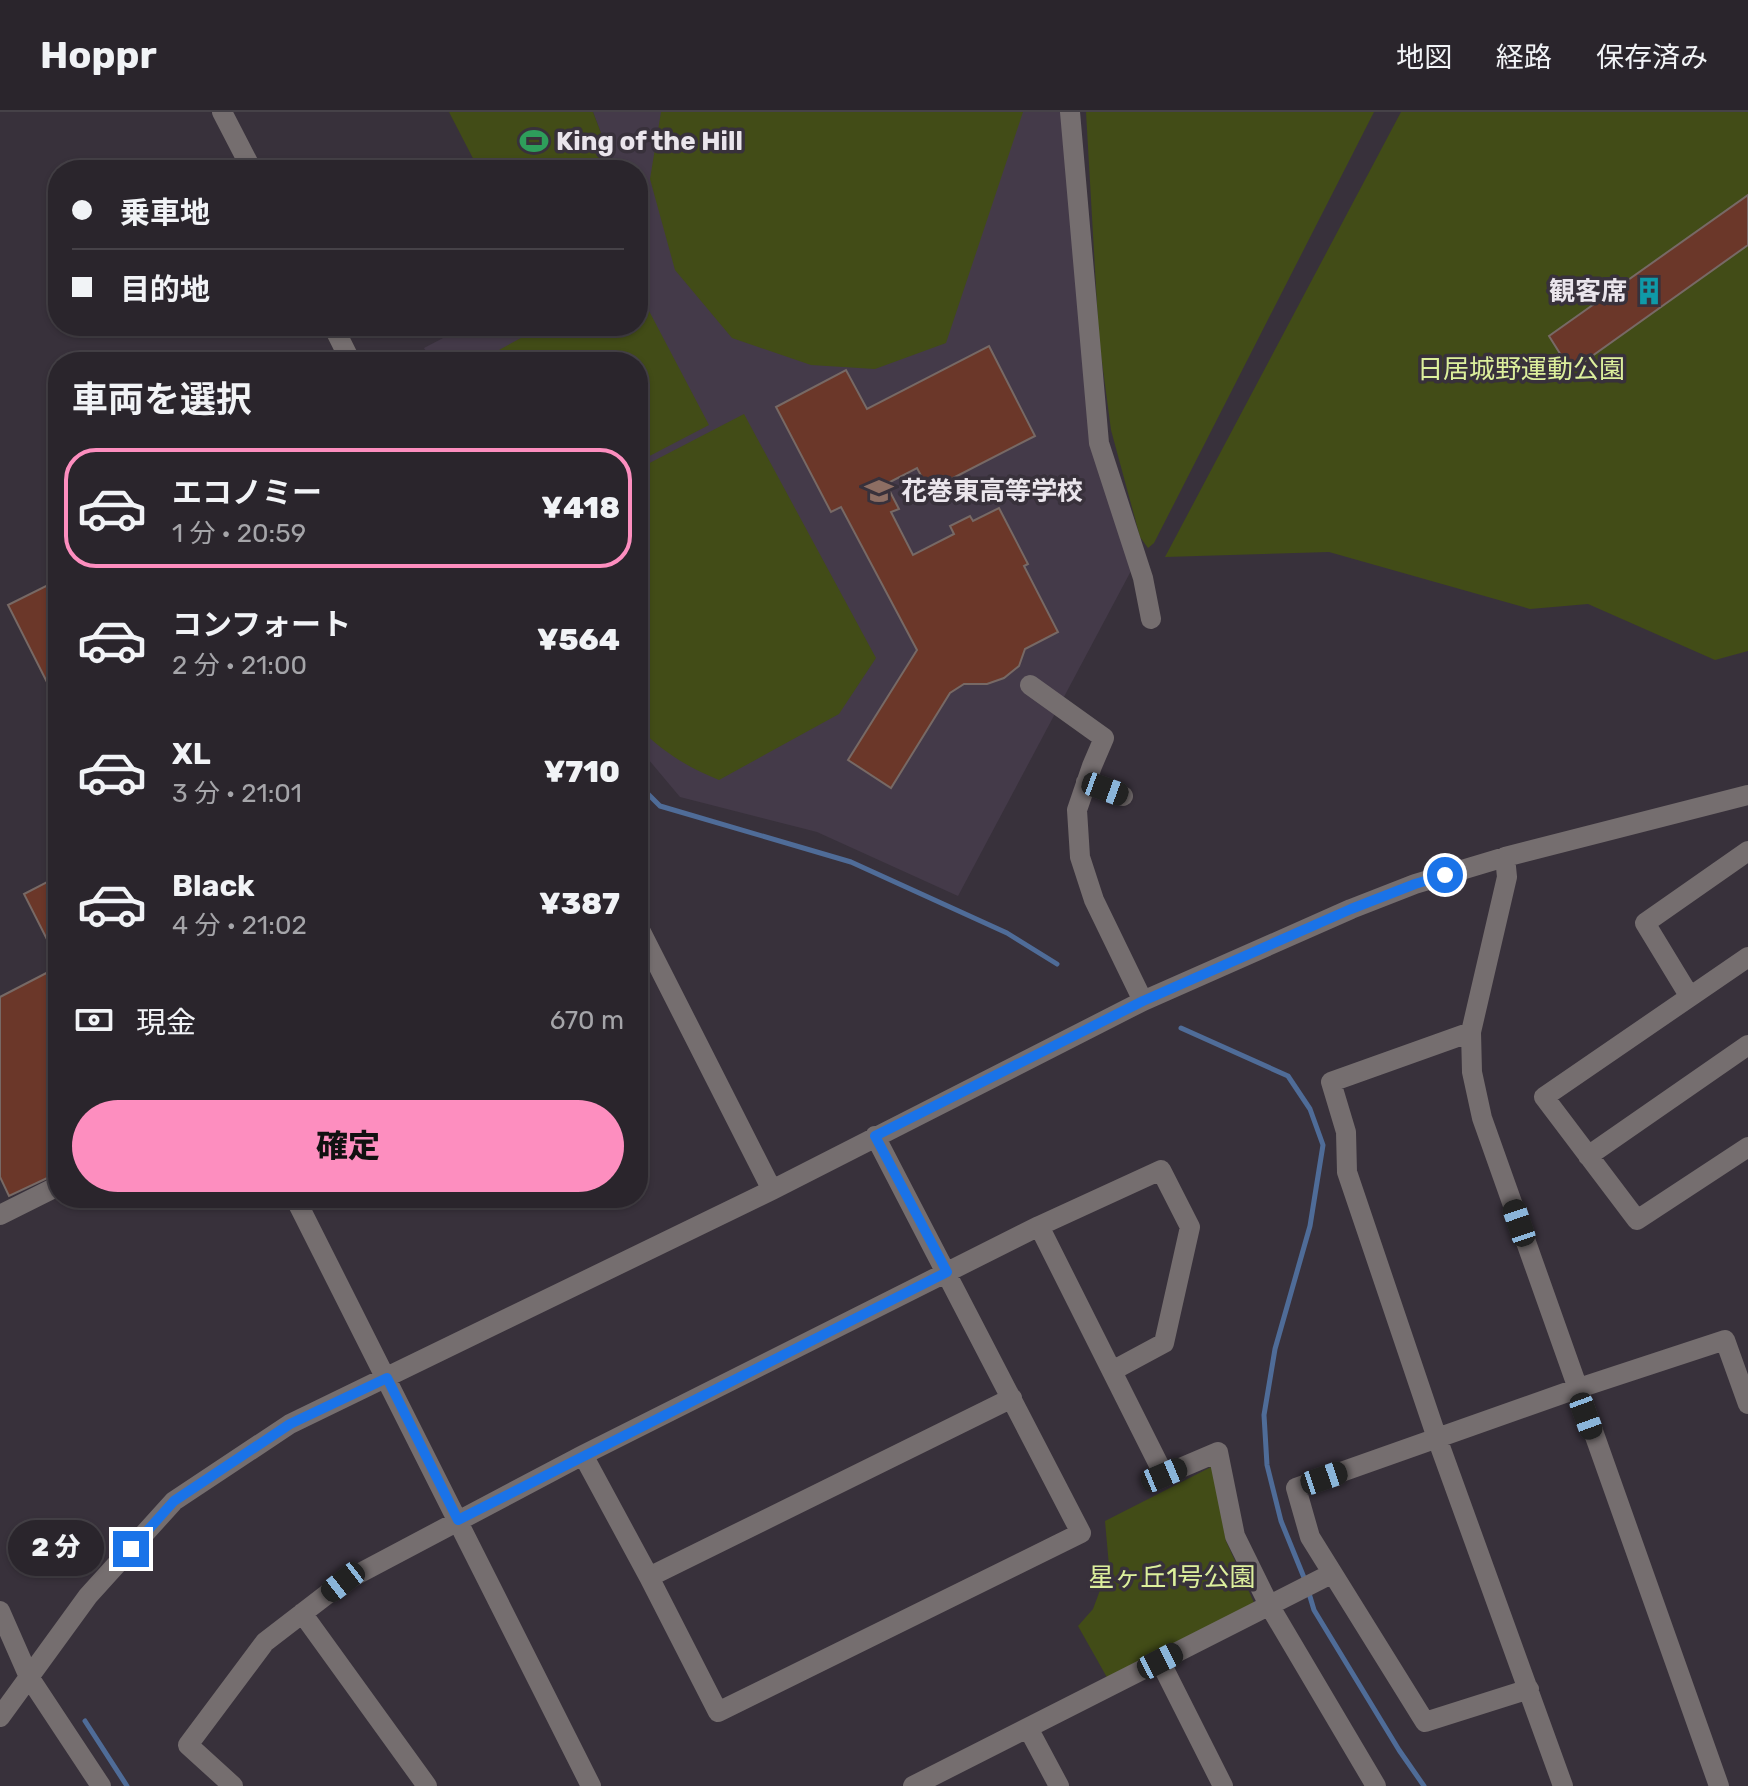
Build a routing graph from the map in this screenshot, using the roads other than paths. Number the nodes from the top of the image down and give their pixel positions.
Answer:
1 (222, 112) edge
2 (1070, 112) edge
3 (247, 160) edge
4 (1151, 619) dead end
5 (1030, 685) dead end
6 (1086, 782) junction
7 (1748, 795) edge
8 (1123, 796) dead end
9 (1748, 851) edge
10 (1505, 857) junction
11 (648, 946) edge
12 (1748, 957) edge
13 (1690, 997) junction
14 (1143, 1001) junction
15 (1471, 1032) junction
16 (1748, 1045) edge
17 (875, 1136) junction
18 (1748, 1147) edge
19 (1588, 1156) junction
20 (772, 1190) junction
21 (48, 1191) edge
22 (300, 1208) edge
23 (0, 1215) edge
24 (1039, 1226) junction
25 (947, 1272) junction
26 (1112, 1371) junction
27 (387, 1378) junction
28 (1576, 1389) junction
29 (1012, 1398) junction
30 (1748, 1404) edge
31 (1437, 1438) junction
32 (583, 1455) junction
33 (458, 1520) junction
34 (1331, 1574) junction
35 (649, 1577) junction
36 (1269, 1605) junction
37 (0, 1611) edge
38 (302, 1613) junction
39 (1160, 1661) junction
40 (29, 1677) junction
41 (1529, 1689) junction
42 (0, 1717) edge
43 (1028, 1728) junction
44 (101, 1786) edge
45 (233, 1786) edge
46 (427, 1786) edge
47 (591, 1786) edge
48 (913, 1786) edge
49 (1059, 1786) edge
50 (1223, 1786) edge
51 (1376, 1786) edge
52 (1563, 1786) edge
53 (1719, 1786) edge

1 - 3 street
2 - 4 street
5 - 6 street
6 - 8 street
6 - 14 street
7 - 10 street
9 - 13 street
10 - 14 street
10 - 15 street
11 - 20 street
12 - 13 street
13 - 19 street
14 - 17 street
15 - 28 street
15 - 31 street
16 - 19 street
17 - 20 street
17 - 25 street
18 - 19 street
20 - 27 street
21 - 23 street
22 - 27 street
24 - 25 street
24 - 26 street
24 - 26 street
25 - 29 street
25 - 32 street
26 - 36 street
27 - 33 street
27 - 40 street
28 - 30 street
28 - 31 street
28 - 53 street
29 - 35 street
29 - 35 street
31 - 34 street
31 - 41 street
32 - 33 street
32 - 35 street
33 - 38 street
33 - 47 street
34 - 36 street
34 - 41 street
36 - 39 street
36 - 51 street
37 - 40 street
38 - 45 street
38 - 46 street
39 - 43 street
39 - 50 street
40 - 42 street
40 - 44 street
41 - 52 street
43 - 48 street
43 - 49 street

